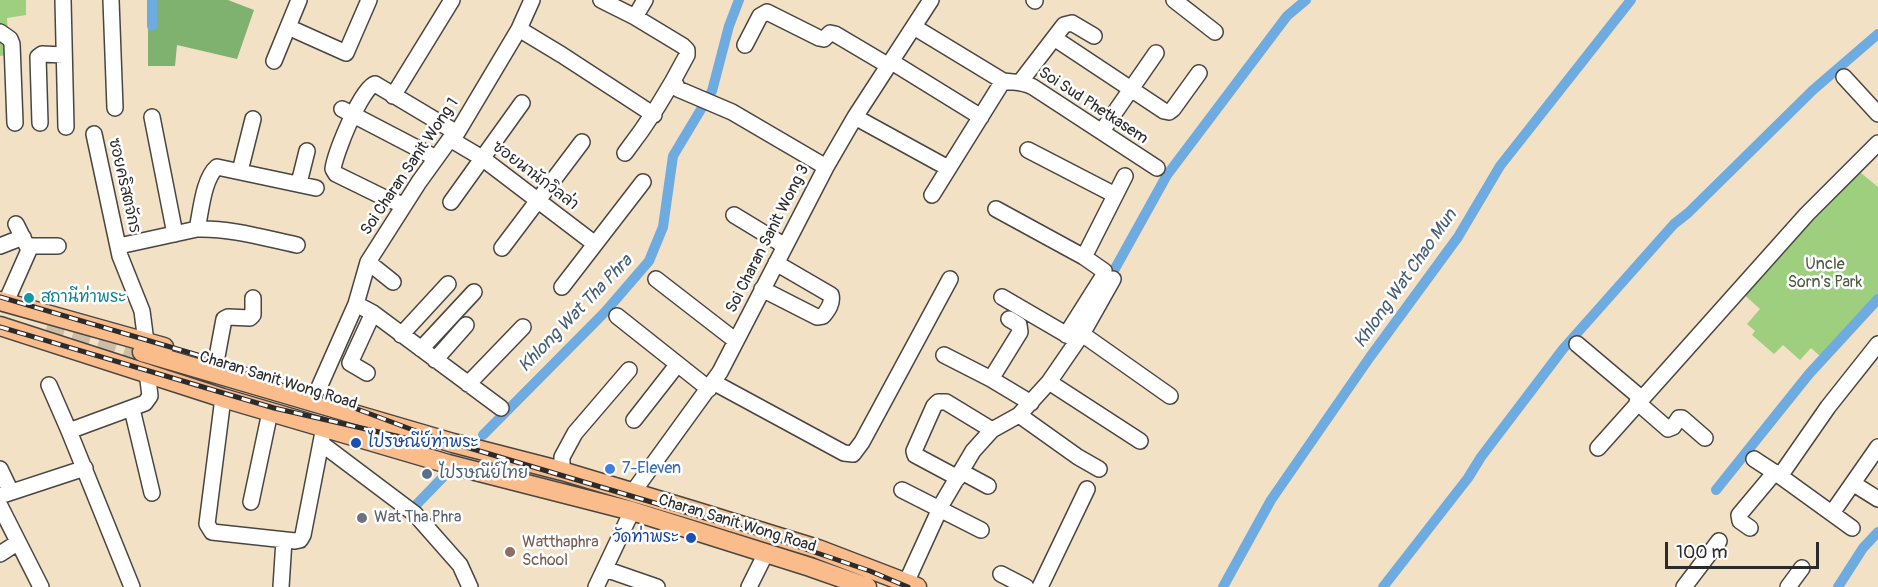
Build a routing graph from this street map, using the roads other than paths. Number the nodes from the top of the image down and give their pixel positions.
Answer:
1 (63, 0) edge
2 (111, 0) edge
3 (299, 0) edge
4 (369, 0) edge
5 (452, 0) edge
6 (532, 0) edge
7 (601, 0) edge
8 (645, 0) edge
9 (931, 0) edge
10 (1174, 0) edge
11 (635, 17) junction
12 (288, 27) junction
13 (914, 27) junction
14 (519, 29) junction
15 (0, 32) edge
16 (1215, 32) dead end
17 (1094, 36) dead end
18 (1054, 38) junction
19 (745, 45) dead end
20 (1156, 53) dead end
21 (64, 55) junction
22 (274, 61) dead end
23 (890, 64) junction
24 (1199, 73) dead end
25 (1844, 77) dead end
26 (674, 81) junction
27 (1003, 81) junction
28 (1021, 81) junction
29 (1129, 89) junction
30 (393, 96) junction
31 (522, 103) dead end
32 (115, 108) dead end
33 (348, 112) junction
34 (1878, 114) edge
35 (654, 115) junction
36 (152, 117) dead end
37 (855, 117) junction
38 (981, 117) junction
39 (253, 119) dead end
40 (15, 123) dead end
41 (40, 123) dead end
42 (66, 127) dead end
43 (1102, 131) junction
44 (94, 134) dead end
45 (454, 136) junction
46 (582, 142) dead end
47 (1878, 143) edge
48 (1029, 150) dead end
49 (307, 151) dead end
50 (625, 153) dead end
51 (436, 158) junction
52 (482, 158) junction
53 (826, 167) junction
54 (948, 168) junction
55 (1157, 168) dead end
56 (240, 171) junction
57 (1125, 176) dead end
58 (643, 182) dead end
59 (298, 183) junction
60 (316, 188) dead end
61 (932, 195) dead end
62 (1115, 195) junction
63 (538, 200) junction
64 (451, 202) dead end
65 (404, 205) junction
66 (996, 209) dead end
67 (734, 215) dead end
68 (196, 229) junction
69 (175, 234) junction
70 (22, 236) junction
71 (596, 244) junction
72 (297, 245) dead end
73 (0, 246) edge
74 (58, 246) dead end
75 (119, 246) junction
76 (784, 246) junction
77 (502, 248) dead end
78 (1084, 257) junction
79 (369, 262) junction
80 (776, 263) junction
81 (656, 279) dead end
82 (950, 279) dead end
83 (1113, 279) dead end
84 (393, 282) dead end
85 (448, 284) dead end
86 (562, 287) dead end
87 (762, 288) junction
88 (474, 292) dead end
89 (1002, 297) dead end
90 (253, 298) dead end
91 (3, 302) edge
92 (356, 304) junction
93 (373, 314) junction
94 (617, 316) dead end
95 (1009, 319) dead end
96 (466, 325) dead end
97 (0, 326) edge
98 (523, 327) dead end
99 (115, 333) junction
100 (401, 334) junction
101 (1075, 337) junction
102 (736, 341) junction
103 (1878, 344) edge
104 (1577, 345) dead end
105 (421, 349) junction
106 (944, 355) dead end
107 (143, 356) junction
108 (106, 360) junction
109 (435, 360) junction
110 (216, 362) junction
111 (677, 365) junction
112 (629, 370) dead end
113 (367, 373) dead end
114 (991, 379) junction
115 (1049, 382) junction
116 (468, 384) junction
117 (49, 385) dead end
118 (711, 386) junction
119 (317, 393) junction
120 (1170, 396) dead end
121 (223, 398) junction
122 (1639, 400) junction
123 (1030, 403) junction
124 (501, 408) dead end
125 (132, 409) junction
126 (270, 412) junction
127 (1019, 415) junction
128 (634, 420) dead end
129 (992, 430) junction
130 (69, 431) junction
131 (323, 436) junction
132 (1705, 438) dead end
133 (1140, 441) dead end
134 (1878, 447) edge
135 (1598, 448) dead end
136 (1754, 459) dead end
137 (85, 468) junction
138 (0, 469) edge
139 (1099, 469) dead end
140 (558, 470) junction
141 (1777, 474) junction
142 (960, 475) junction
143 (1854, 484) junction
144 (988, 486) dead end
145 (1087, 489) dead end
146 (553, 490) junction
147 (902, 490) dead end
148 (633, 492) junction
149 (152, 493) dead end
150 (6, 494) edge
151 (1878, 499) edge
152 (251, 502) dead end
153 (0, 506) edge
154 (940, 509) junction
155 (632, 511) junction
156 (1833, 513) junction
157 (1750, 528) dead end
158 (1852, 528) dead end
159 (981, 530) dead end
160 (284, 540) junction
161 (1719, 541) dead end
162 (17, 543) junction
163 (765, 553) junction
164 (0, 554) edge
165 (1802, 568) dead end
166 (604, 569) junction
167 (1001, 574) dead end
168 (911, 585) edge
169 (41, 587) edge
170 (132, 587) edge
171 (281, 587) edge
172 (470, 587) edge
173 (596, 587) edge
174 (657, 587) edge
175 (749, 587) edge
176 (867, 587) edge
177 (1026, 587) edge
178 (1040, 587) edge
179 (1684, 587) edge
180 (1788, 587) edge

1 - 21 street
2 - 32 street
3 - 12 street
4 - 12 street
5 - 30 street
6 - 14 street, Soi Charan Sanit Wong 1
7 - 11 street
8 - 11 street
9 - 13 street, Soi Charan Sanit Wong 3
10 - 16 street
11 - 26 street
12 - 22 street
13 - 23 street, Soi Charan Sanit Wong 3
13 - 27 street
14 - 35 street
14 - 45 street, Soi Charan Sanit Wong 1
15 - 40 street
17 - 18 street
18 - 28 street
18 - 29 street
19 - 23 street
20 - 29 street
21 - 41 street
21 - 42 street
23 - 37 street, Soi Charan Sanit Wong 3
23 - 38 street
24 - 29 street
25 - 34 street
26 - 35 street
26 - 53 street
27 - 28 street, Soi Sud Phetkasem
27 - 38 street
28 - 43 street, Soi Sud Phetkasem
29 - 43 street
30 - 33 street, ซอยนานักวิลล่า
30 - 45 street, ซอยนานักวิลล่า
31 - 52 street
33 - 51 street
33 - 65 street
35 - 50 street
36 - 69 street
37 - 53 street, Soi Charan Sanit Wong 3
37 - 54 street
38 - 54 street
39 - 56 street
43 - 55 street, Soi Sud Phetkasem
44 - 75 street, ซอยคริสตจักร
45 - 51 street, Soi Charan Sanit Wong 1
45 - 52 street, ซอยนานักวิลล่า
46 - 63 street
47 - 122 street
48 - 62 street
49 - 59 street
51 - 65 street, Soi Charan Sanit Wong 1
52 - 63 street, ซอยนานักวิลล่า
52 - 64 street
53 - 76 street, Soi Charan Sanit Wong 3
54 - 61 street
56 - 59 street
56 - 68 street
57 - 62 street
58 - 71 street
59 - 60 street
62 - 78 street
63 - 71 street, ซอยนานักวิลล่า
63 - 77 street
65 - 79 street, Soi Charan Sanit Wong 1
66 - 78 street
67 - 76 street
68 - 69 street, ซอยคริสตจักร
68 - 72 street, ซอยคริสตจักร
69 - 75 street, ซอยคริสตจักร
70 - 73 street
70 - 74 street
70 - 91 street
71 - 86 street
75 - 107 street, ซอยคริสตจักร
76 - 80 street, Soi Charan Sanit Wong 3
78 - 101 street
79 - 84 street
79 - 92 street, Soi Charan Sanit Wong 1
80 - 87 street, Soi Charan Sanit Wong 3
80 - 87 street
81 - 102 street
82 - 118 street
83 - 101 street
85 - 100 street
87 - 102 street, Soi Charan Sanit Wong 3
88 - 105 street
89 - 101 street
90 - 110 street
91 - 99 main road, Charan Sanit Wong Road
92 - 93 street
92 - 119 street, Soi Charan Sanit Wong 1
93 - 100 street
93 - 113 street
94 - 111 street
95 - 114 street
96 - 109 street
97 - 108 main road, Charan Sanit Wong Road
98 - 116 street
99 - 107 main road, Charan Sanit Wong Road
99 - 108 main road
100 - 105 street
101 - 115 street
101 - 120 street
102 - 118 street, Soi Charan Sanit Wong 3
103 - 141 street
104 - 122 street
105 - 109 street
106 - 114 street
107 - 108 main road, Charan Sanit Wong Road
107 - 110 main road, Charan Sanit Wong Road
107 - 121 main road, Charan Sanit Wong Road
107 - 125 street, ซอยคริสตจักร
107 - 140 main road, Charan Sanit Wong Road
107 - 146 main road, Charan Sanit Wong Road
109 - 116 street
110 - 119 main road, Charan Sanit Wong Road
111 - 118 street
111 - 128 street
112 - 140 street
114 - 123 street
115 - 123 street
115 - 133 street
116 - 124 street
117 - 130 street
118 - 148 street, Soi Charan Sanit Wong 3
119 - 140 main road, Charan Sanit Wong Road
121 - 126 main road, Charan Sanit Wong Road
121 - 160 street
122 - 132 street
122 - 135 street
123 - 127 street
125 - 130 street
125 - 149 street
126 - 131 main road, Charan Sanit Wong Road
126 - 152 street
127 - 129 street
127 - 139 street
129 - 142 street
129 - 142 street
130 - 137 street
131 - 146 main road, Charan Sanit Wong Road
131 - 160 street
131 - 172 street
134 - 143 street
136 - 141 street
137 - 150 street
137 - 170 street
138 - 150 street
140 - 148 main road, Charan Sanit Wong Road
141 - 156 street
141 - 157 street
142 - 144 street
142 - 154 street
143 - 151 street
143 - 156 street
145 - 178 street
146 - 155 main road, Charan Sanit Wong Road
147 - 154 street
148 - 168 main road, Charan Sanit Wong Road
153 - 162 street
154 - 159 street
154 - 168 street
155 - 163 main road, Charan Sanit Wong Road
155 - 166 street
156 - 158 street
160 - 171 street
161 - 179 street
162 - 164 street
162 - 169 street
163 - 175 street
163 - 176 main road, Charan Sanit Wong Road
165 - 180 street
166 - 173 street
166 - 174 street
167 - 177 street

